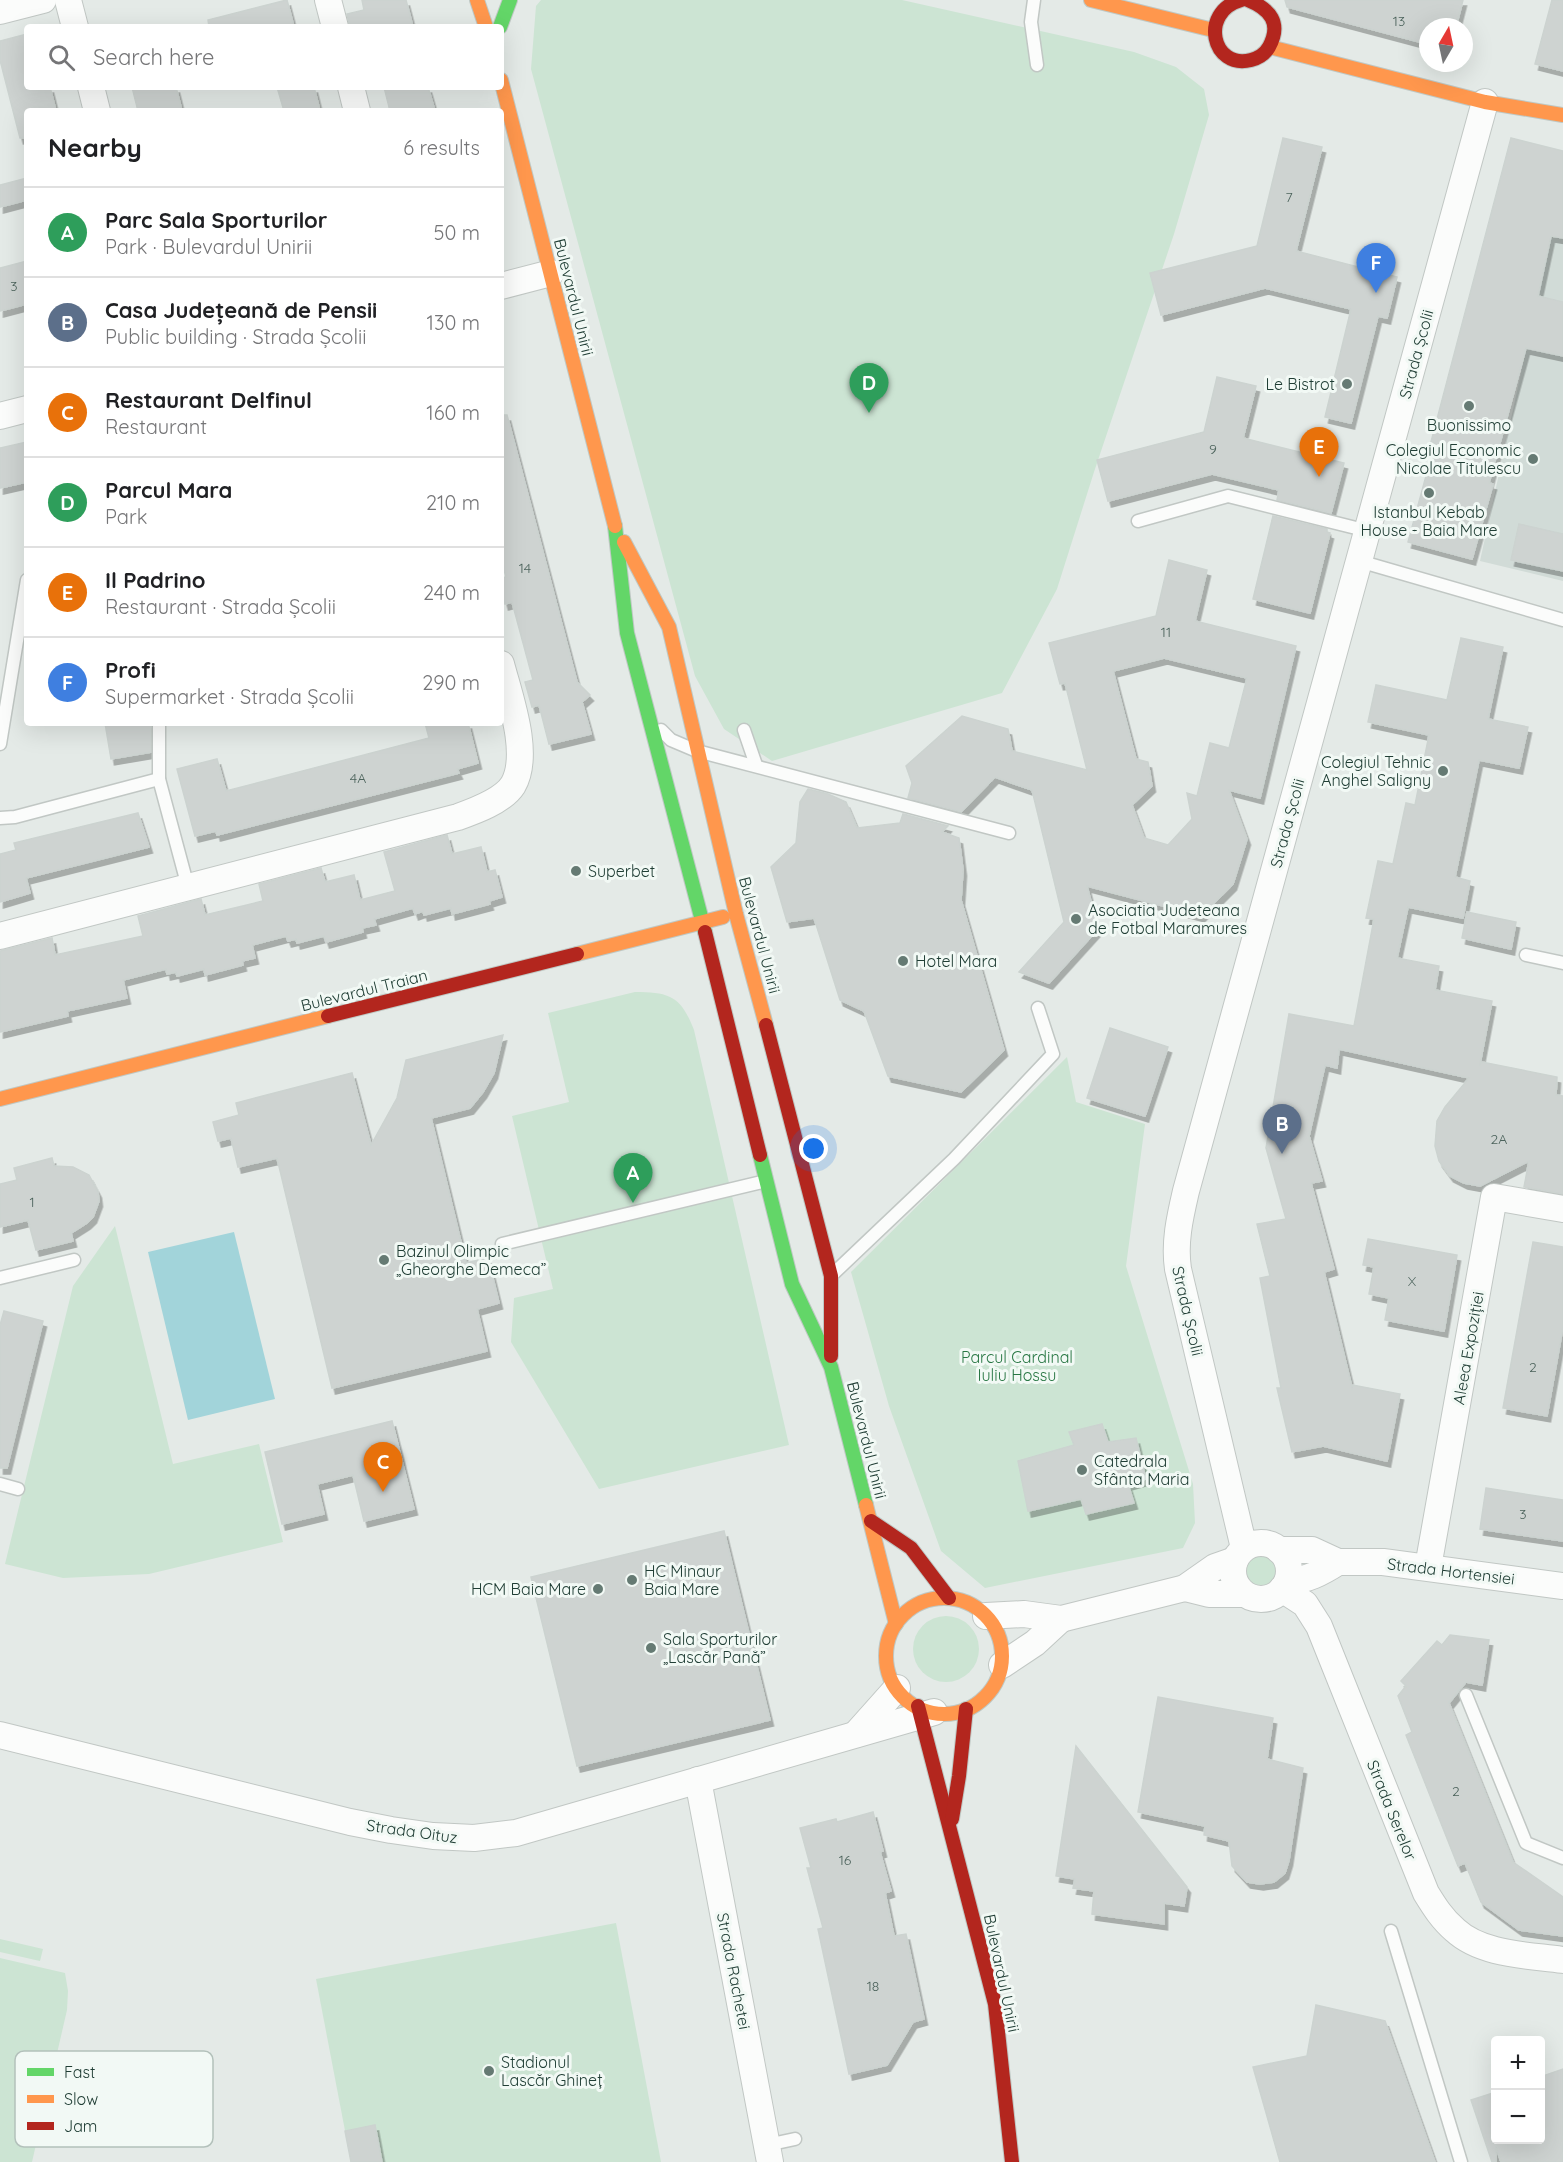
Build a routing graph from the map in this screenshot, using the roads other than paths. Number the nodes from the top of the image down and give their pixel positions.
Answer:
1 (43, 0) edge
2 (68, 0) edge
3 (328, 0) edge
4 (477, 0) edge
5 (510, 0) edge
6 (1035, 0) edge
7 (1091, 0) edge
8 (1241, 0) edge
9 (1248, 0) edge
10 (1275, 0) edge
11 (1228, 2) edge
12 (0, 11) edge
13 (1274, 20) junction
14 (74, 24) edge
15 (334, 24) edge
16 (485, 24) edge
17 (501, 24) edge
18 (1213, 30) junction
19 (1270, 47) junction
20 (1037, 65) dead end
21 (92, 90) edge
22 (352, 90) edge
23 (504, 90) edge
24 (1485, 102) junction
25 (96, 108) edge
26 (356, 108) edge
27 (1563, 116) edge
28 (551, 273) junction
29 (504, 285) edge
30 (24, 410) edge
31 (0, 416) edge
32 (1138, 521) dead end
33 (615, 522) junction
34 (1368, 531) junction
35 (1359, 561) junction
36 (24, 598) edge
37 (1563, 620) edge
38 (504, 675) edge
39 (651, 720) junction
40 (159, 726) edge
41 (744, 730) dead end
42 (0, 744) edge
43 (697, 751) junction
44 (756, 765) junction
45 (159, 779) junction
46 (0, 818) edge
47 (1009, 833) dead end
48 (188, 887) junction
49 (736, 914) junction
50 (702, 922) junction
51 (0, 936) edge
52 (1526, 955) dead end
53 (1563, 963) edge
54 (1038, 1008) dead end
55 (0, 1099) edge
56 (766, 1181) junction
57 (1563, 1209) edge
58 (502, 1244) dead end
59 (74, 1260) dead end
60 (831, 1276) junction
61 (0, 1278) edge
62 (831, 1367) junction
63 (0, 1484) edge
64 (18, 1489) dead end
65 (871, 1521) junction
66 (1279, 1550) junction
67 (1240, 1554) junction
68 (1338, 1562) junction
69 (1428, 1567) junction
70 (1284, 1585) junction
71 (1563, 1586) edge
72 (1185, 1588) junction
73 (1244, 1594) junction
74 (949, 1598) junction
75 (986, 1616) junction
76 (1061, 1619) junction
77 (896, 1624) junction
78 (1002, 1665) junction
79 (897, 1688) junction
80 (1466, 1695) dead end
81 (966, 1709) junction
82 (924, 1711) junction
83 (856, 1734) junction
84 (0, 1735) edge
85 (698, 1780) junction
86 (950, 1829) junction
87 (1563, 1858) edge
88 (1391, 1931) dead end
89 (1563, 1960) edge
90 (795, 2139) dead end
91 (768, 2153) edge
92 (1012, 2162) edge
93 (1461, 2162) edge

1 - 12 street
2 - 14 street
3 - 15 street
4 - 16 main road
5 - 17 main road
6 - 20 lane
7 - 18 main road
8 - 11 main road
9 - 13 main road
10 - 13 main road
11 - 18 main road
13 - 19 main road
18 - 19 main road
19 - 24 main road
21 - 25 street
22 - 26 street
23 - 28 main road, Bulevardul Unirii
24 - 27 main road
24 - 34 street, Strada Școlii
28 - 29 street
28 - 33 main road, Bulevardul Unirii
30 - 31 street
32 - 34 lane
33 - 39 main road, Bulevardul Unirii
33 - 43 main road, Bulevardul Unirii
34 - 35 street, Strada Școlii
35 - 37 lane
35 - 67 street, Strada Școlii
36 - 42 lane
38 - 48 street
39 - 43 lane
39 - 50 main road, Bulevardul Unirii
40 - 45 lane
41 - 44 lane
43 - 44 lane
43 - 49 main road, Bulevardul Unirii
44 - 47 lane
45 - 46 lane
45 - 48 lane
48 - 51 street
49 - 50 main road, Bulevardul Traian
49 - 60 main road, Bulevardul Unirii
50 - 55 main road, Bulevardul Traian
50 - 56 main road, Bulevardul Unirii
52 - 53 lane
54 - 60 lane
56 - 58 lane
56 - 62 main road, Bulevardul Unirii
57 - 69 street, Aleea Expoziției
59 - 61 lane
60 - 62 main road, Bulevardul Unirii
62 - 65 main road, Bulevardul Unirii
63 - 64 lane
65 - 74 main road, Bulevardul Unirii
65 - 77 main road, Bulevardul Unirii
66 - 67 street
66 - 68 street, Strada Hortensiei
66 - 70 street
67 - 72 street
67 - 73 street
68 - 69 street, Strada Hortensiei
68 - 70 street
69 - 71 street, Strada Hortensiei
70 - 73 street
70 - 89 street, Strada Serelor
72 - 73 street
72 - 76 street
74 - 75 main road
74 - 77 main road
75 - 76 street
75 - 78 main road
76 - 78 street
77 - 79 main road
78 - 81 main road
79 - 82 main road
79 - 83 street
80 - 87 lane
81 - 82 main road
81 - 86 main road, Bulevardul Unirii
82 - 83 street, Strada Oituz
82 - 86 main road, Bulevardul Unirii
83 - 85 street, Strada Oituz
84 - 85 street, Strada Oituz
85 - 91 street, Strada Rachetei
86 - 92 main road, Bulevardul Unirii
88 - 93 lane
90 - 91 lane

